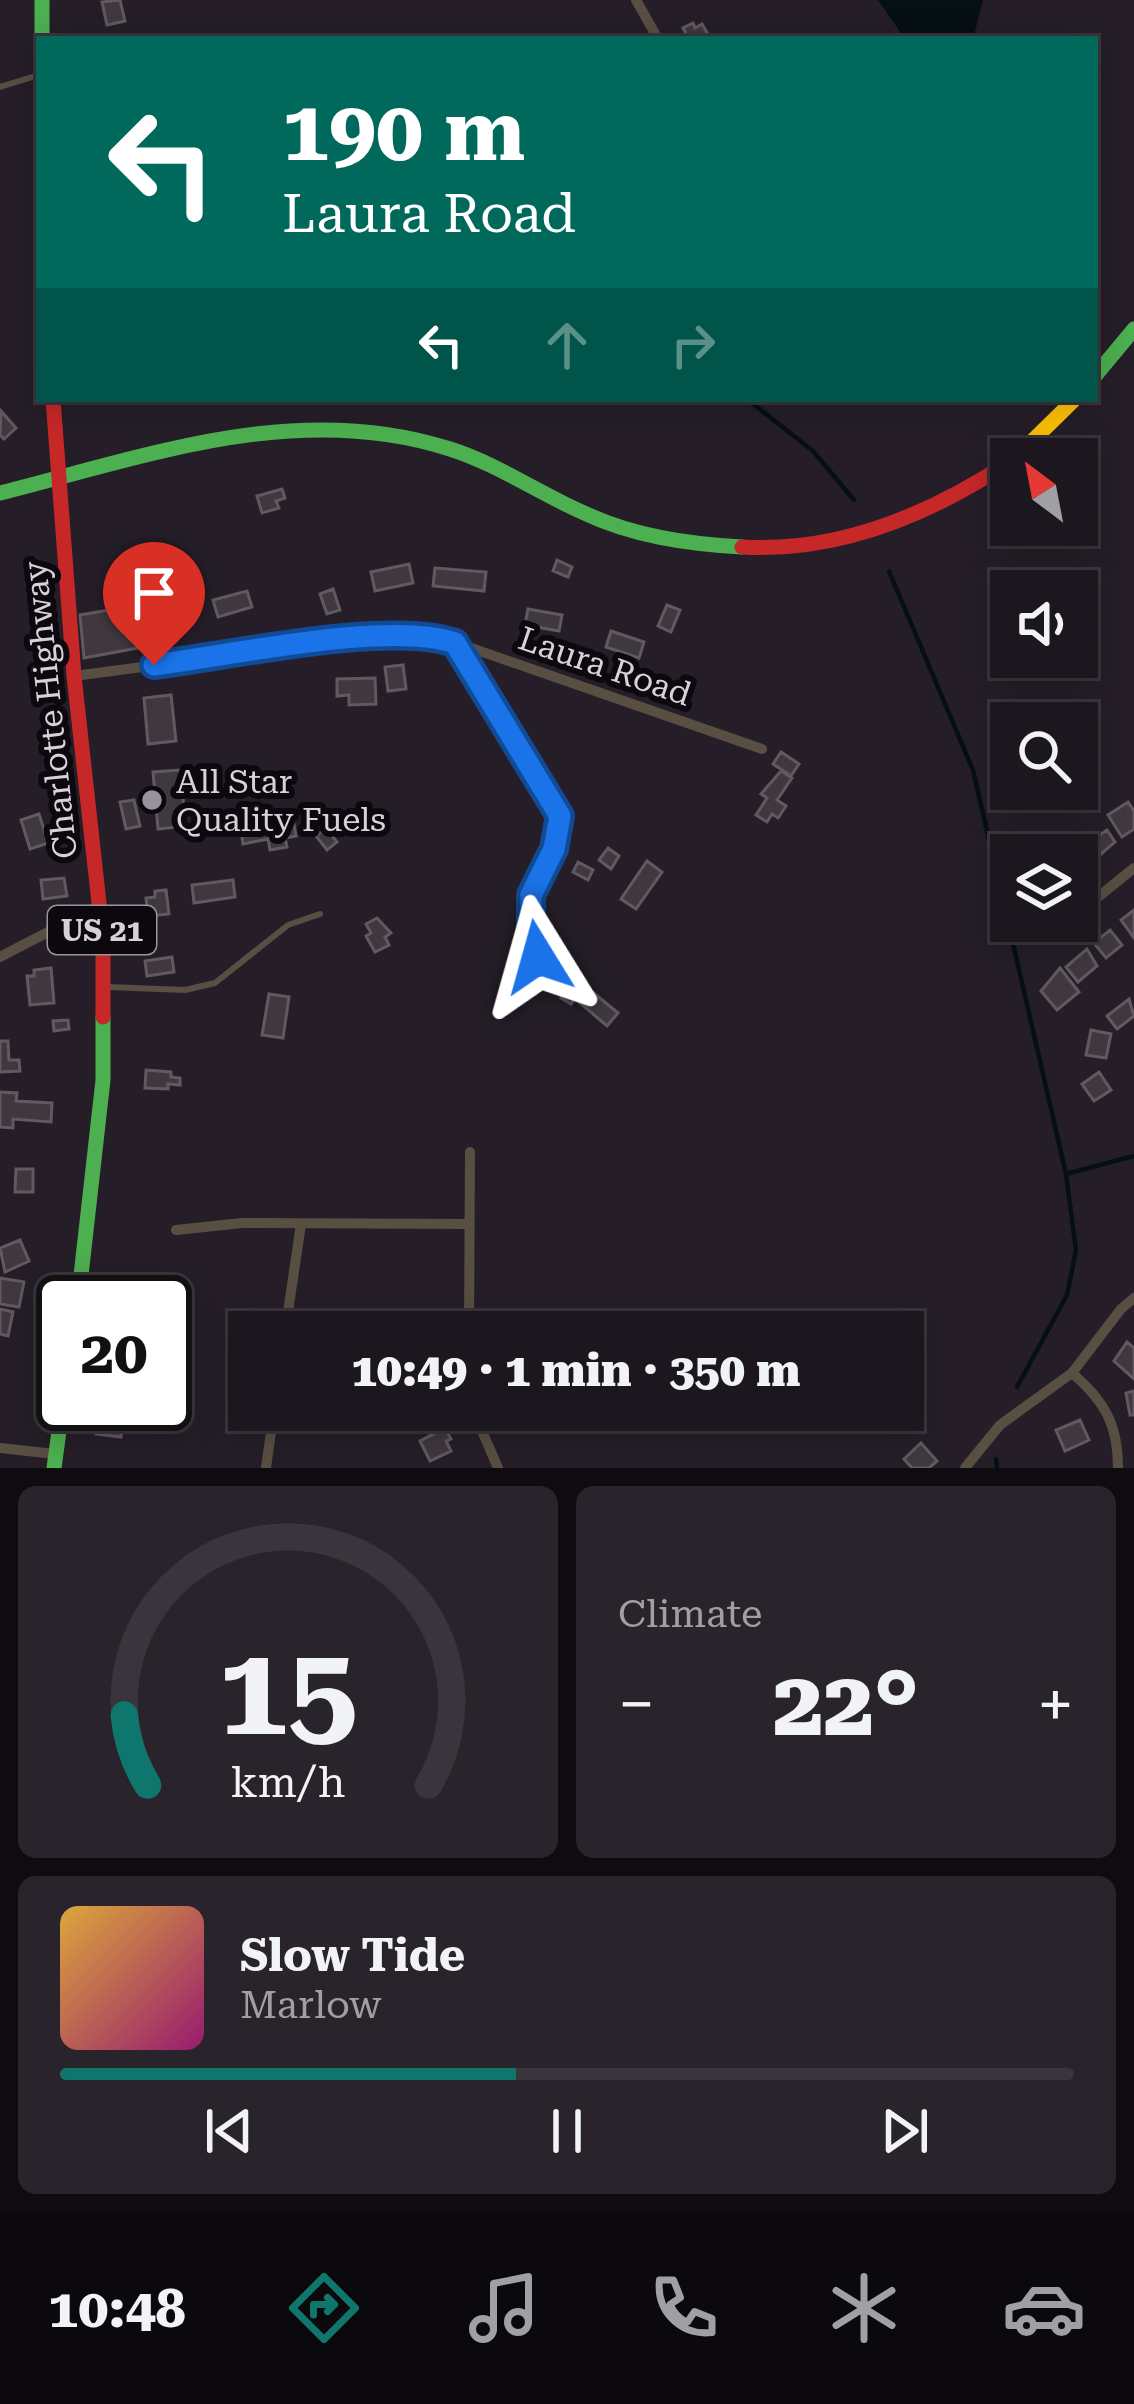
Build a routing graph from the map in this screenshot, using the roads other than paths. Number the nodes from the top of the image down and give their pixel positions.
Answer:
1 (42, 0) edge
2 (636, 0) edge
3 (42, 36) edge
4 (656, 36) edge
5 (36, 76) edge
6 (0, 87) edge
7 (1134, 329) edge
8 (1098, 372) edge
9 (53, 402) edge
10 (1072, 402) edge
11 (1035, 438) edge
12 (990, 475) edge
13 (58, 479) junction
14 (0, 493) edge
15 (455, 643) junction
16 (74, 676) junction
17 (761, 749) dead end
18 (1134, 868) edge
19 (1098, 897) edge
20 (100, 905) junction
21 (320, 914) dead end
22 (0, 957) edge
23 (546, 979) dead end
24 (104, 987) junction
25 (470, 1152) dead end
26 (301, 1224) junction
27 (469, 1224) junction
28 (176, 1230) dead end
29 (82, 1275) edge
30 (1134, 1298) edge
31 (288, 1311) edge
32 (469, 1311) edge
33 (1072, 1373) junction
34 (59, 1431) edge
35 (271, 1431) edge
36 (482, 1431) edge
37 (0, 1448) edge
38 (54, 1461) edge
39 (266, 1468) edge
40 (498, 1468) edge
41 (965, 1468) edge
42 (1118, 1468) edge

1 - 3 street
2 - 4 street
5 - 6 lane
7 - 8 street
9 - 13 street, Charlotte Highway / US 21
10 - 11 street
12 - 13 street
13 - 14 street
13 - 16 street, Charlotte Highway / US 21
15 - 16 street, Laura Road
15 - 17 street, Laura Road
15 - 23 lane
16 - 20 street, Charlotte Highway / US 21
18 - 19 street
20 - 22 street
20 - 24 street, Charlotte Highway / US 21
21 - 24 lane
24 - 29 street, Charlotte Highway / US 21
25 - 27 street
26 - 27 street
26 - 28 street
26 - 31 street
27 - 32 street
30 - 33 street
33 - 41 street
33 - 42 street
34 - 38 street
35 - 39 street
36 - 40 street
37 - 38 street

